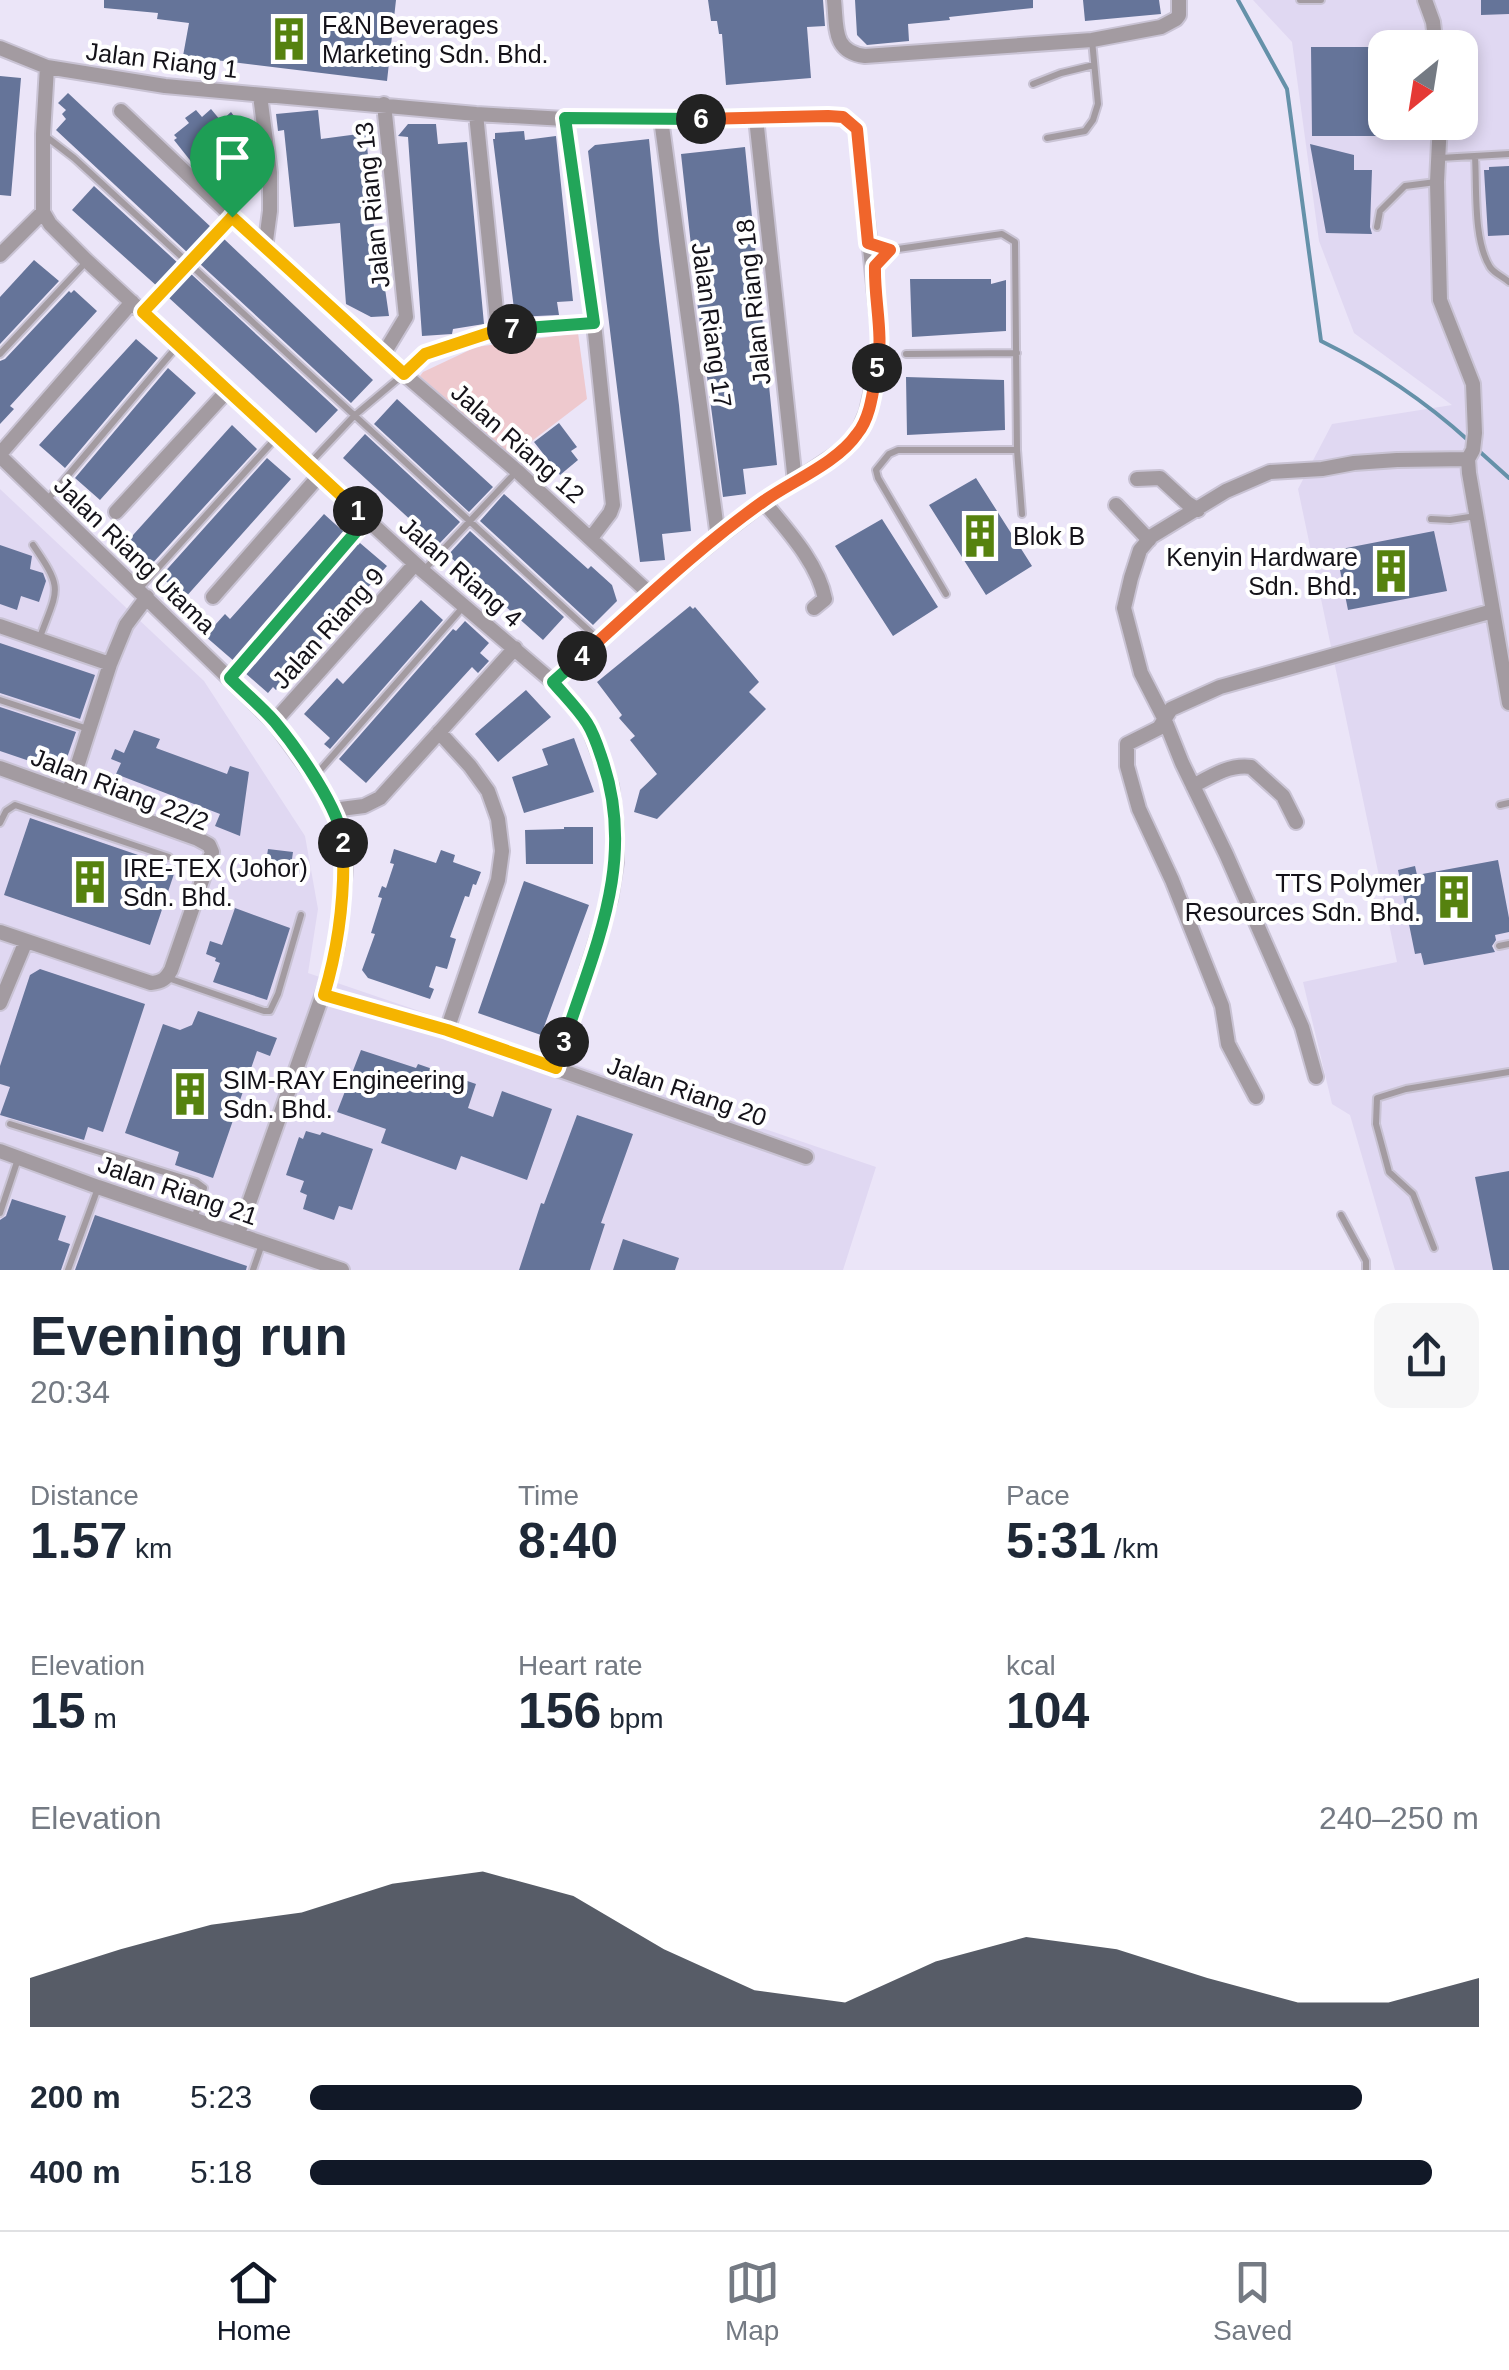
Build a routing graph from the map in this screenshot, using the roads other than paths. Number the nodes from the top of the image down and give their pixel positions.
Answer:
1 (834, 0) edge
2 (1179, 0) edge
3 (1300, 0) edge
4 (1321, 0) edge
5 (1425, 0) edge
6 (1434, 30) edge
7 (1092, 40) junction
8 (0, 48) edge
9 (1094, 65) junction
10 (47, 67) junction
11 (1033, 84) dead end
12 (260, 95) junction
13 (384, 104) junction
14 (121, 111) dead end
15 (476, 114) junction
16 (565, 118) junction
17 (756, 118) junction
18 (661, 119) junction
19 (44, 134) junction
20 (1047, 138) dead end
21 (1440, 140) edge
22 (1509, 154) edge
23 (1476, 156) junction
24 (1439, 158) junction
25 (1438, 182) junction
26 (43, 212) junction
27 (232, 217) junction
28 (1377, 227) dead end
29 (868, 243) junction
30 (264, 248) junction
31 (890, 250) junction
32 (1, 251) edge
33 (87, 261) junction
34 (188, 264) junction
35 (1509, 282) edge
36 (874, 285) junction
37 (138, 307) junction
38 (594, 323) junction
39 (498, 330) junction
40 (179, 344) junction
41 (1016, 353) junction
42 (0, 354) edge
43 (906, 354) dead end
44 (382, 355) junction
45 (404, 374) junction
46 (228, 390) junction
47 (354, 416) junction
48 (278, 437) junction
49 (1017, 450) junction
50 (0, 455) edge
51 (1470, 455) junction
52 (314, 470) junction
53 (517, 471) junction
54 (1138, 479) dead end
55 (795, 482) junction
56 (47, 500) junction
57 (764, 502) junction
58 (1116, 505) dead end
59 (1198, 510) junction
60 (116, 512) dead end
61 (1022, 514) dead end
62 (1477, 516) junction
63 (1431, 519) dead end
64 (366, 520) junction
65 (471, 521) junction
66 (718, 537) junction
67 (591, 538) junction
68 (1148, 540) junction
69 (33, 544) dead end
70 (419, 567) junction
71 (143, 593) junction
72 (650, 594) junction
73 (946, 594) dead end
74 (213, 597) dead end
75 (464, 606) junction
76 (1509, 606) edge
77 (814, 608) dead end
78 (1494, 611) junction
79 (0, 626) edge
80 (40, 638) junction
81 (599, 640) junction
82 (516, 648) junction
83 (110, 664) junction
84 (230, 678) junction
85 (553, 682) junction
86 (0, 700) edge
87 (1509, 702) edge
88 (1164, 718) junction
89 (274, 722) junction
90 (89, 729) junction
91 (438, 732) junction
92 (0, 768) edge
93 (314, 778) junction
94 (1193, 786) junction
95 (68, 792) junction
96 (333, 810) junction
97 (1296, 822) dead end
98 (0, 823) edge
99 (169, 857) dead end
100 (301, 915) dead end
101 (0, 932) edge
102 (26, 941) junction
103 (1509, 944) edge
104 (1499, 946) dead end
105 (167, 978) junction
106 (324, 995) junction
107 (0, 1004) edge
108 (447, 1030) junction
109 (556, 1068) junction
110 (1509, 1072) edge
111 (1316, 1077) dead end
112 (1256, 1098) dead end
113 (10, 1124) dead end
114 (0, 1151) edge
115 (806, 1156) dead end
116 (19, 1158) junction
117 (98, 1187) junction
118 (0, 1213) edge
119 (1341, 1215) dead end
120 (194, 1219) junction
121 (238, 1234) junction
122 (262, 1242) junction
123 (1434, 1248) dead end
124 (68, 1270) edge
125 (253, 1270) edge
126 (342, 1270) edge
127 (1366, 1270) edge

1 - 7 street
2 - 7 street
3 - 4 lane
5 - 6 street
7 - 9 lane
8 - 10 street, Jalan Riang 1
9 - 11 lane
9 - 20 lane
10 - 12 street, Jalan Riang 1
10 - 19 street
12 - 13 street, Jalan Riang 1
12 - 30 street
13 - 15 street, Jalan Riang 1
13 - 44 street, Jalan Riang 13
14 - 27 street, Jalan Riang 12
15 - 16 street, Jalan Riang 1
15 - 39 street
16 - 18 street, Jalan Riang 1
16 - 38 street
17 - 18 street, Jalan Riang 1
17 - 29 street, Jalan Riang 1
17 - 55 street, Jalan Riang 18
18 - 66 street, Jalan Riang 17
19 - 26 street
19 - 34 lane
21 - 24 street
22 - 23 lane
23 - 24 lane
23 - 35 lane
24 - 25 street
25 - 28 lane
25 - 51 street
26 - 32 street
26 - 33 street, Jalan Riang 4
27 - 30 street, Jalan Riang 12
27 - 34 lane
29 - 31 lane
29 - 36 street
30 - 44 street, Jalan Riang 12
31 - 36 lane
31 - 41 lane
33 - 37 street, Jalan Riang 4
33 - 42 lane
34 - 37 lane
34 - 47 lane
36 - 55 street
37 - 40 street, Jalan Riang 4
37 - 50 street
38 - 39 street
38 - 67 street
39 - 45 street
40 - 46 street, Jalan Riang 4
40 - 56 lane
41 - 43 lane
41 - 49 lane
44 - 45 street, Jalan Riang 12
45 - 47 lane
45 - 53 street, Jalan Riang 12
46 - 48 street, Jalan Riang 4
46 - 60 street
47 - 52 lane
47 - 65 lane
48 - 52 street, Jalan Riang 4
48 - 71 lane
49 - 61 lane
49 - 73 lane
50 - 56 street, Jalan Riang Utama
51 - 59 street
51 - 62 street
52 - 64 street, Jalan Riang 4
52 - 74 street
53 - 65 lane
53 - 67 street, Jalan Riang 12
54 - 59 street
55 - 57 street
56 - 71 street, Jalan Riang Utama
57 - 66 street
57 - 77 street
58 - 68 street
59 - 68 street
62 - 63 lane
62 - 78 street
64 - 70 street, Jalan Riang 4
64 - 84 lane
65 - 70 lane
65 - 81 lane
66 - 72 street
67 - 72 street, Jalan Riang 12
68 - 88 street
69 - 80 lane
70 - 75 street, Jalan Riang 4
70 - 89 street, Jalan Riang 9
71 - 83 street
71 - 84 street, Jalan Riang Utama
72 - 81 street
75 - 82 street, Jalan Riang 4
75 - 93 lane
76 - 78 lane
78 - 87 street
78 - 88 street
79 - 80 street
80 - 83 street
81 - 85 street
82 - 85 street, Jalan Riang 4
82 - 91 street
83 - 90 street
84 - 89 street, Jalan Riang Utama
85 - 109 street, Jalan Riang 4
86 - 90 lane
88 - 94 street
88 - 112 street
89 - 93 street, Jalan Riang Utama
90 - 95 street
91 - 96 street
91 - 108 street
92 - 95 street, Jalan Riang 22/2
93 - 96 street, Jalan Riang Utama
94 - 97 street
94 - 111 street
95 - 105 street, Jalan Riang 22/2
96 - 106 street, Jalan Riang Utama
98 - 99 lane
100 - 105 lane
101 - 102 street
102 - 105 street
102 - 107 street
103 - 104 lane
106 - 108 street, Jalan Riang 20
106 - 121 street, Jalan Riang Utama
108 - 109 street, Jalan Riang 20
109 - 115 street, Jalan Riang 20
110 - 123 lane
113 - 120 lane
114 - 116 street, Jalan Riang 21
116 - 117 street, Jalan Riang 21
116 - 118 lane
117 - 120 street, Jalan Riang 21
117 - 124 lane
119 - 127 lane
120 - 121 street, Jalan Riang 21
121 - 122 street, Jalan Riang 21
122 - 125 lane
122 - 126 street, Jalan Riang 21

